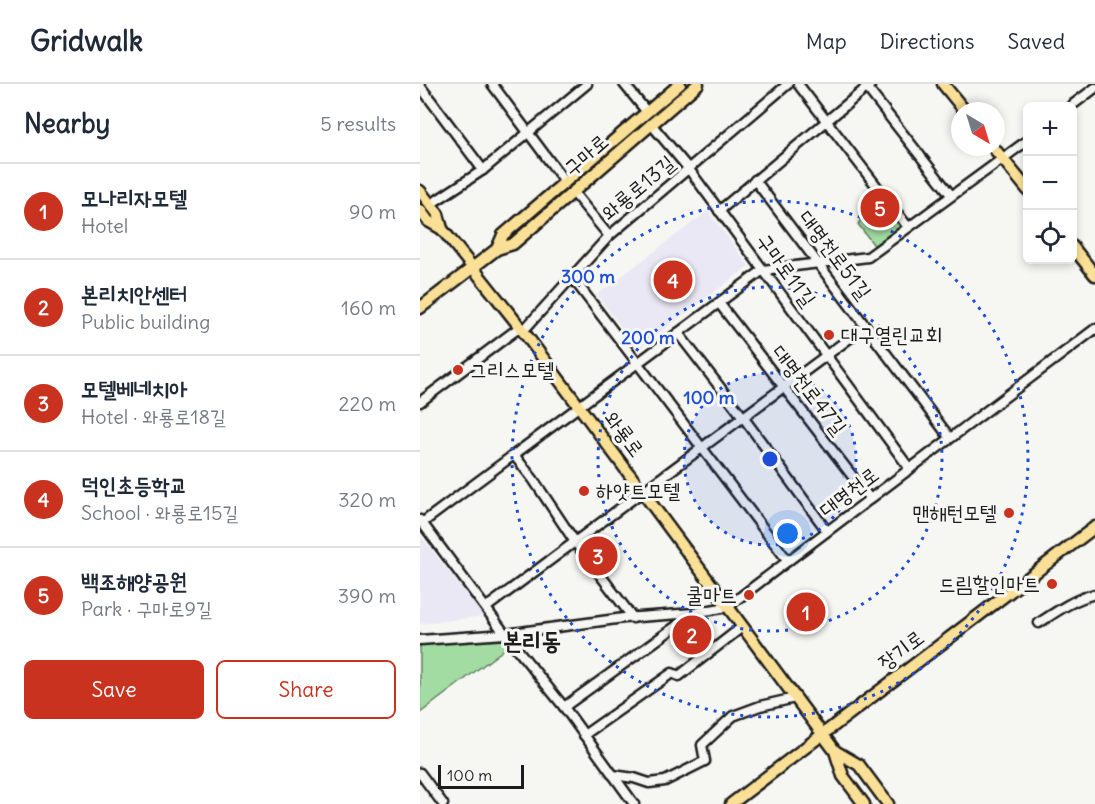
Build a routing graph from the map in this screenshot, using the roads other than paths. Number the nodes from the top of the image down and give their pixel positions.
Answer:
1 (587, 84) edge
2 (624, 84) edge
3 (680, 84) edge
4 (698, 84) edge
5 (788, 84) edge
6 (798, 84) edge
7 (944, 84) edge
8 (496, 85) edge
9 (420, 86) edge
10 (869, 86) edge
11 (1095, 87) edge
12 (958, 102) edge
13 (1076, 102) edge
14 (647, 112) junction
15 (826, 121) junction
16 (651, 124) junction
17 (529, 133) junction
18 (1023, 143) edge
19 (1002, 158) junction
20 (688, 168) junction
21 (483, 170) junction
22 (755, 180) junction
23 (565, 182) junction
24 (1023, 184) edge
25 (420, 191) edge
26 (573, 192) junction
27 (951, 195) junction
28 (431, 204) junction
29 (420, 210) edge
30 (719, 211) junction
31 (908, 227) junction
32 (442, 229) junction
33 (609, 236) junction
34 (497, 249) junction
35 (1077, 252) edge
36 (818, 263) junction
37 (473, 269) junction
38 (763, 270) junction
39 (1095, 275) edge
40 (572, 277) junction
41 (719, 303) junction
42 (420, 308) edge
43 (866, 326) junction
44 (521, 329) junction
45 (1095, 329) edge
46 (678, 333) junction
47 (826, 356) junction
48 (638, 363) junction
49 (785, 387) junction
50 (420, 402) edge
51 (580, 408) junction
52 (743, 417) junction
53 (950, 438) junction
54 (702, 448) junction
55 (514, 455) junction
56 (910, 469) junction
57 (642, 492) junction
58 (870, 499) junction
59 (421, 522) edge
60 (1095, 527) edge
61 (827, 531) junction
62 (575, 542) junction
63 (788, 561) junction
64 (1095, 594) edge
65 (727, 607) junction
66 (487, 608) junction
67 (694, 613) junction
68 (633, 618) junction
69 (1039, 623) dead end
70 (742, 627) junction
71 (505, 634) junction
72 (420, 640) edge
73 (795, 698) junction
74 (564, 707) junction
75 (822, 734) junction
76 (584, 735) junction
77 (835, 752) junction
78 (420, 773) edge
79 (613, 775) junction
80 (443, 804) edge
81 (634, 804) edge
82 (731, 804) edge
83 (864, 804) edge
84 (888, 804) edge

1 - 17 street
2 - 14 street
3 - 14 main road, 구마로
4 - 16 main road, 구마로
5 - 20 street, 와룡로13길
6 - 15 street
7 - 12 main road
8 - 17 street
9 - 21 street
10 - 15 street
10 - 27 street
11 - 13 street
14 - 23 main road, 구마로
15 - 22 street
15 - 31 street
16 - 20 street, 구마로11길
16 - 26 main road, 구마로
17 - 21 street
17 - 23 street
18 - 19 street
19 - 24 main road
19 - 27 street
20 - 30 street, 구마로11길
20 - 33 street, 와룡로13길
21 - 28 street
22 - 30 street
22 - 36 street, 대명천로51길
23 - 34 main road, 구마로
25 - 28 main road, 와룡로
26 - 33 street
26 - 34 main road, 구마로
27 - 31 street
28 - 32 main road, 와룡로
29 - 32 main road, 와룡로
30 - 38 street, 구마로11길
31 - 36 street
32 - 37 main road, 와룡로
33 - 40 street, 와룡로13길
34 - 37 main road, 구마로
35 - 39 main road
36 - 38 street
36 - 43 street, 대명천로51길
37 - 42 main road, 구마로
37 - 44 main road, 와룡로
38 - 41 street
38 - 47 street, 구마로11길
40 - 44 street, 와룡로13길
40 - 48 street
41 - 46 street
41 - 49 street, 대명천로47길
43 - 47 street
43 - 53 street, 대명천로51길
44 - 50 street, 와룡로13길
44 - 51 main road, 와룡로
45 - 53 street, 대명천로
46 - 48 street
46 - 52 street
47 - 49 street
47 - 56 street, 구마로11길
48 - 51 street
48 - 54 street
49 - 52 street
49 - 58 street, 대명천로47길
51 - 55 street
51 - 57 main road, 와룡로
52 - 54 street
52 - 61 street
53 - 56 street, 대명천로
54 - 57 street
54 - 63 street
55 - 59 street
55 - 62 street
56 - 58 street, 대명천로
57 - 62 street
57 - 65 main road, 와룡로
58 - 61 street, 대명천로
59 - 66 street
60 - 75 main road, 장기로
61 - 63 street, 대명천로
62 - 66 street
62 - 68 street
63 - 65 street, 대명천로
64 - 69 street
65 - 67 street, 대명천로
65 - 70 main road, 와룡로
66 - 71 street
67 - 68 street, 대명천로
67 - 74 street
68 - 71 street, 대명천로
70 - 73 main road, 와룡로
70 - 76 street
71 - 72 street, 대명천로
71 - 74 street
73 - 75 main road, 와룡로
73 - 79 street
74 - 76 street
75 - 77 main road, 와룡로
75 - 82 main road, 장기로
76 - 79 street
77 - 83 main road, 와룡로
77 - 84 main road, 와룡로
78 - 80 street
79 - 81 street

